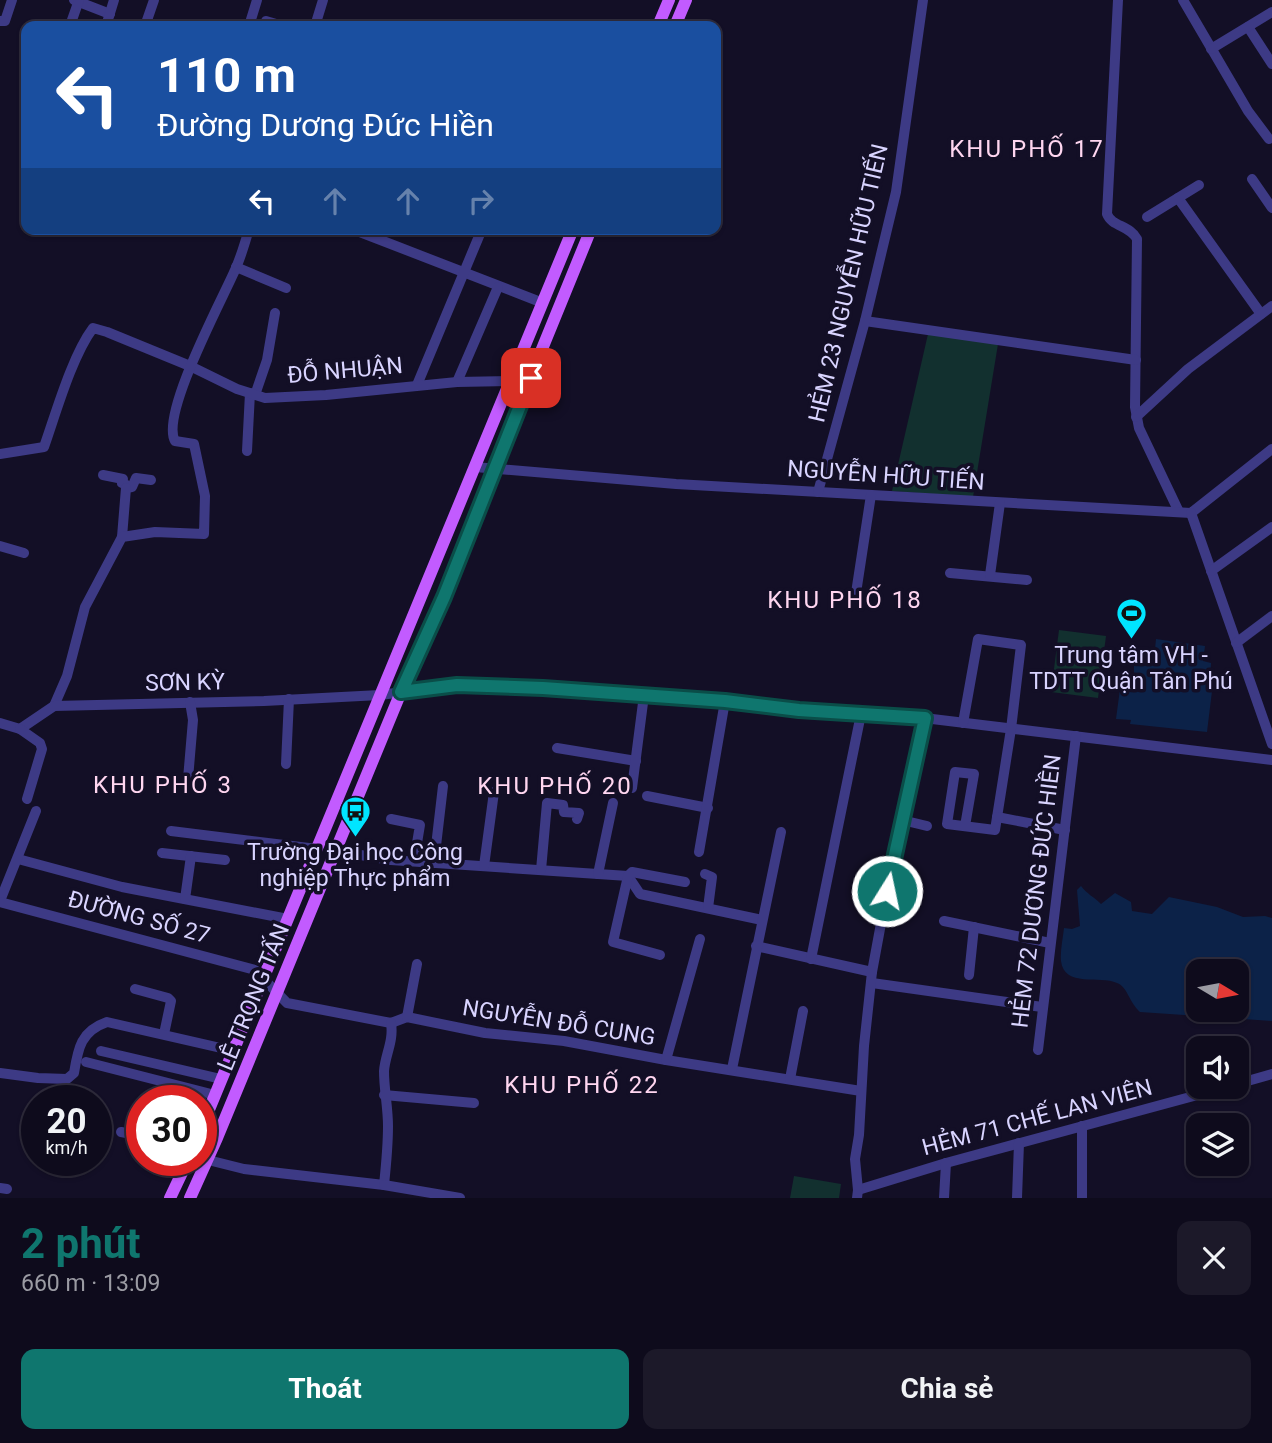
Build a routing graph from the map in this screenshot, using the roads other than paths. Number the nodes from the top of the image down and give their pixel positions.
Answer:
1 (12, 0) edge
2 (77, 0) edge
3 (114, 0) edge
4 (154, 0) edge
5 (257, 0) edge
6 (323, 0) edge
7 (668, 0) edge
8 (686, 0) edge
9 (923, 0) edge
10 (1118, 0) edge
11 (1183, 0) edge
12 (1272, 12) edge
13 (110, 13) junction
14 (72, 20) dead end
15 (0, 21) edge
16 (108, 21) edge
17 (147, 21) edge
18 (251, 21) edge
19 (317, 21) edge
20 (659, 21) edge
21 (677, 21) edge
22 (1248, 27) junction
23 (1211, 49) junction
24 (1272, 64) edge
25 (1269, 138) dead end
26 (1252, 180) dead end
27 (1199, 185) dead end
28 (1178, 198) junction
29 (1272, 208) edge
30 (1147, 217) dead end
31 (247, 235) edge
32 (365, 235) edge
33 (480, 235) edge
34 (571, 235) edge
35 (589, 235) edge
36 (236, 268) junction
37 (465, 274) junction
38 (498, 286) junction
39 (286, 288) dead end
40 (543, 303) junction
41 (1272, 306) edge
42 (275, 313) dead end
43 (1261, 314) junction
44 (865, 321) junction
45 (1136, 360) junction
46 (190, 366) junction
47 (511, 381) junction
48 (457, 382) junction
49 (417, 385) junction
50 (253, 394) junction
51 (1136, 418) junction
52 (1272, 449) edge
53 (247, 451) dead end
54 (0, 454) edge
55 (475, 467) junction
56 (493, 469) junction
57 (103, 475) dead end
58 (151, 480) dead end
59 (126, 488) junction
60 (818, 492) junction
61 (871, 495) junction
62 (1000, 503) junction
63 (1179, 512) junction
64 (1191, 513) junction
65 (1272, 527) edge
66 (122, 537) junction
67 (0, 546) edge
68 (24, 553) dead end
69 (1211, 571) junction
70 (950, 573) dead end
71 (990, 575) junction
72 (1027, 580) dead end
73 (856, 593) dead end
74 (1272, 616) edge
75 (1236, 643) junction
76 (401, 692) junction
77 (380, 695) junction
78 (644, 695) junction
79 (289, 699) junction
80 (725, 701) junction
81 (190, 702) junction
82 (54, 706) junction
83 (861, 714) junction
84 (925, 718) junction
85 (0, 723) edge
86 (963, 723) junction
87 (20, 729) junction
88 (1011, 729) junction
89 (1076, 736) junction
90 (1272, 744) edge
91 (557, 748) dead end
92 (1272, 760) edge
93 (636, 761) junction
94 (286, 764) dead end
95 (188, 779) dead end
96 (443, 786) dead end
97 (632, 788) dead end
98 (494, 792) dead end
99 (648, 796) dead end
100 (27, 799) dead end
101 (613, 803) dead end
102 (708, 808) junction
103 (36, 811) dead end
104 (997, 817) junction
105 (391, 818) dead end
106 (577, 819) dead end
107 (901, 820) junction
108 (927, 826) dead end
109 (965, 827) junction
110 (1065, 830) junction
111 (171, 831) dead end
112 (781, 832) dead end
113 (317, 849) junction
114 (336, 851) junction
115 (699, 852) dead end
116 (162, 853) dead end
117 (191, 856) junction
118 (18, 859) junction
119 (225, 860) dead end
120 (414, 861) junction
121 (434, 863) junction
122 (484, 866) junction
123 (541, 870) junction
124 (598, 874) junction
125 (705, 874) dead end
126 (628, 876) junction
127 (685, 882) dead end
128 (185, 899) junction
129 (0, 901) edge
130 (708, 908) junction
131 (288, 919) junction
132 (762, 920) junction
133 (944, 921) dead end
134 (974, 927) junction
135 (700, 939) dead end
136 (1050, 943) junction
137 (756, 946) junction
138 (660, 955) dead end
139 (811, 959) junction
140 (416, 964) dead end
141 (969, 975) dead end
142 (872, 978) junction
143 (264, 979) junction
144 (135, 989) dead end
145 (277, 993) junction
146 (1042, 1007) junction
147 (803, 1011) dead end
148 (407, 1017) junction
149 (391, 1023) junction
150 (164, 1034) junction
151 (1038, 1050) dead end
152 (101, 1051) dead end
153 (234, 1051) junction
154 (666, 1060) junction
155 (86, 1062) dead end
156 (732, 1069) junction
157 (0, 1073) edge
158 (1272, 1074) edge
159 (221, 1079) junction
160 (790, 1079) junction
161 (1249, 1081) edge
162 (176, 1085) edge
163 (217, 1090) edge
164 (861, 1091) junction
165 (384, 1096) junction
166 (1186, 1098) edge
167 (474, 1103) dead end
168 (1083, 1126) junction
169 (121, 1132) dead end
170 (126, 1133) edge
171 (217, 1138) edge
172 (1019, 1143) junction
173 (217, 1162) edge
174 (946, 1163) junction
175 (180, 1176) edge
176 (200, 1176) edge
177 (384, 1185) junction
178 (858, 1194) edge
179 (170, 1198) edge
180 (190, 1198) edge
181 (460, 1198) edge
182 (944, 1198) edge
183 (1017, 1198) edge
184 (1082, 1198) edge

1 - 15 street
2 - 13 street
2 - 14 street
3 - 13 street
4 - 17 street
5 - 18 street
6 - 19 street
7 - 20 main road
8 - 21 main road
9 - 44 street, HẺM 23 NGUYỄN HỮU TIẾN
10 - 45 street
11 - 23 street
12 - 22 street
13 - 16 street
22 - 23 street
22 - 24 street
23 - 25 street
26 - 29 street
27 - 28 street
28 - 30 street
28 - 43 street
31 - 36 street
32 - 37 street
33 - 37 street
34 - 40 main road, LÊ TRỌNG TẤN
35 - 56 main road, LÊ TRỌNG TẤN
36 - 39 street
36 - 46 street
37 - 38 street
37 - 49 street
38 - 40 street
38 - 48 street
40 - 47 main road, LÊ TRỌNG TẤN
41 - 43 street
42 - 50 street
43 - 51 street
44 - 45 street
44 - 60 street, HẺM 23 NGUYỄN HỮU TIẾN
45 - 51 street
46 - 50 street, ĐỖ NHUẬN
46 - 54 street, ĐỖ NHUẬN
46 - 66 street
47 - 48 street, ĐỖ NHUẬN
47 - 55 main road, LÊ TRỌNG TẤN
48 - 49 street, ĐỖ NHUẬN
49 - 50 street, ĐỖ NHUẬN
50 - 53 street
51 - 63 street
52 - 64 street
55 - 56 street, NGUYỄN HỮU TIẾN
55 - 77 main road, LÊ TRỌNG TẤN
56 - 60 street, NGUYỄN HỮU TIẾN
56 - 76 main road, LÊ TRỌNG TẤN
57 - 59 street
58 - 59 street
59 - 66 street
60 - 61 street, NGUYỄN HỮU TIẾN
61 - 62 street, NGUYỄN HỮU TIẾN
61 - 73 street
62 - 63 street, NGUYỄN HỮU TIẾN
62 - 71 street
63 - 64 street, NGUYỄN HỮU TIẾN
64 - 69 street
65 - 69 street
66 - 82 street
67 - 68 street
69 - 75 street
70 - 71 street
71 - 72 street
74 - 75 street
75 - 90 street
76 - 77 street, SƠN KỲ
76 - 78 street, SƠN KỲ
76 - 114 main road, LÊ TRỌNG TẤN
77 - 79 street, SƠN KỲ
77 - 113 main road, LÊ TRỌNG TẤN
78 - 80 street, SƠN KỲ
78 - 93 street
79 - 81 street, SƠN KỲ
79 - 94 street
80 - 83 street, SƠN KỲ
80 - 102 street
81 - 82 street, SƠN KỲ
81 - 95 street
82 - 87 street
83 - 84 street, SƠN KỲ
83 - 139 street
84 - 86 street, SƠN KỲ
84 - 107 street
85 - 87 street
86 - 88 street, SƠN KỲ
86 - 88 street
87 - 100 street
88 - 89 street, SƠN KỲ
88 - 104 street
89 - 92 street, SƠN KỲ
89 - 110 street, HẺM 72 DƯƠNG ĐỨC HIỀN
91 - 93 street
93 - 97 street
96 - 121 street
98 - 122 street
99 - 102 street
101 - 124 street
102 - 115 street
103 - 118 street
104 - 109 street
104 - 110 street
105 - 120 street
106 - 123 street
107 - 108 street
107 - 142 street
109 - 109 street
110 - 136 street, HẺM 72 DƯƠNG ĐỨC HIỀN
111 - 113 street
112 - 132 street
113 - 131 main road, LÊ TRỌNG TẤN
114 - 120 street
114 - 145 main road, LÊ TRỌNG TẤN
116 - 117 street
117 - 119 street
117 - 128 street
118 - 128 street
118 - 129 street
120 - 121 street
121 - 122 street
122 - 123 street
123 - 124 street
124 - 126 street
125 - 130 street
126 - 127 street
126 - 130 street
126 - 138 street
128 - 131 street
129 - 143 street, ĐƯỜNG SỐ 27
130 - 132 street
131 - 143 main road, LÊ TRỌNG TẤN
132 - 137 street
133 - 134 street
134 - 136 street
134 - 141 street
135 - 154 street
136 - 146 street, HẺM 72 DƯƠNG ĐỨC HIỀN
137 - 139 street
137 - 156 street
139 - 142 street
140 - 148 street
142 - 146 street
142 - 164 street
143 - 145 street
143 - 153 main road, LÊ TRỌNG TẤN
144 - 150 street
145 - 149 street
145 - 171 main road, LÊ TRỌNG TẤN
146 - 151 street, HẺM 72 DƯƠNG ĐỨC HIỀN
147 - 160 street
148 - 149 street
148 - 154 street, NGUYỄN ĐỖ CUNG
149 - 165 street
150 - 153 street
150 - 157 street
152 - 159 street
153 - 159 main road, LÊ TRỌNG TẤN
154 - 156 street, NGUYỄN ĐỖ CUNG
155 - 162 street
156 - 160 street, NGUYỄN ĐỖ CUNG
158 - 161 street
159 - 163 main road, LÊ TRỌNG TẤN
160 - 164 street, NGUYỄN ĐỖ CUNG
164 - 178 street
165 - 167 street
165 - 177 street
166 - 168 street, HẺM 71 CHẾ LAN VIÊN
168 - 172 street, HẺM 71 CHẾ LAN VIÊN
168 - 184 street
169 - 170 street
172 - 174 street, HẺM 71 CHẾ LAN VIÊN
172 - 183 street
173 - 177 street
174 - 178 street, HẺM 71 CHẾ LAN VIÊN
174 - 182 street
175 - 179 main road
176 - 180 main road, LÊ TRỌNG TẤN
177 - 181 street

